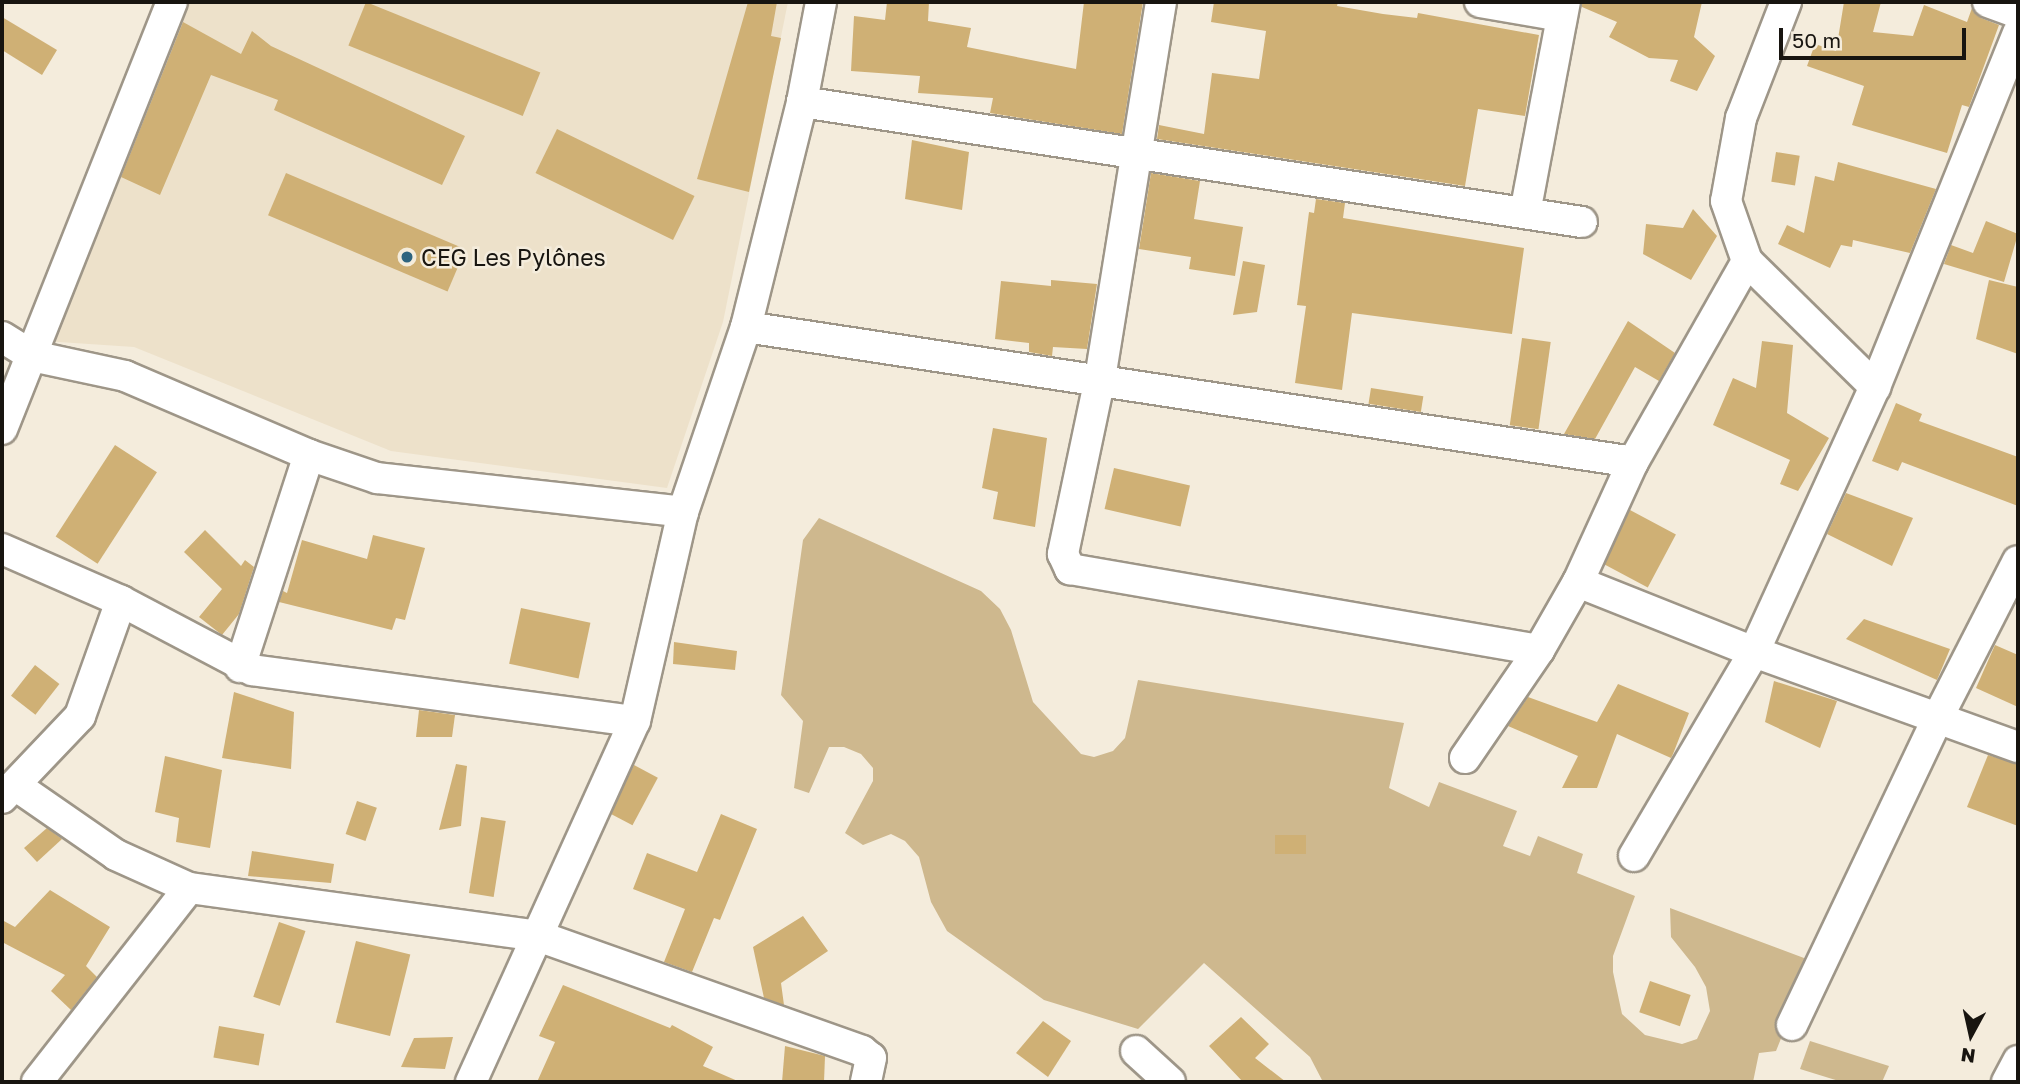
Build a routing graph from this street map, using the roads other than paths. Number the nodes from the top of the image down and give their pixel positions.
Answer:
1 (172, 2) edge
2 (821, 2) edge
3 (1161, 2) edge
4 (1480, 2) edge
5 (1786, 2) edge
6 (1988, 2) edge
7 (1563, 9) edge
8 (2018, 13) edge
9 (2018, 33) edge
10 (802, 102) junction
11 (1138, 154) junction
12 (1525, 214) junction
13 (1582, 222) dead end
14 (1747, 261) junction
15 (746, 327) junction
16 (2, 337) edge
17 (32, 356) junction
18 (1100, 378) junction
19 (1875, 387) junction
20 (2, 429) edge
21 (309, 455) junction
22 (1633, 462) junction
23 (682, 513) junction
24 (2, 549) edge
25 (2018, 561) edge
26 (1578, 582) junction
27 (121, 601) junction
28 (1539, 650) junction
29 (1754, 652) junction
30 (240, 667) junction
31 (1938, 717) junction
32 (635, 720) junction
33 (2018, 747) edge
34 (1465, 758) dead end
35 (8, 791) edge
36 (1634, 856) dead end
37 (189, 888) junction
38 (538, 936) junction
39 (1792, 1025) dead end
40 (1136, 1051) dead end
41 (37, 1082) edge
42 (471, 1082) edge
43 (866, 1082) edge
44 (1170, 1082) edge

1 - 17 street
2 - 10 street
3 - 11 street
4 - 7 street
5 - 14 street
6 - 8 street
7 - 12 street
9 - 19 street
10 - 11 street
10 - 15 street
11 - 12 street
11 - 18 street
12 - 13 street
14 - 19 street
14 - 22 street
15 - 18 street
15 - 23 street
16 - 17 street
17 - 20 street
17 - 21 street
18 - 22 street
18 - 28 street
19 - 29 street
21 - 23 street
21 - 30 street
22 - 26 street
23 - 32 street
24 - 27 street
25 - 31 street
26 - 28 street
26 - 29 street
27 - 30 street
27 - 35 street
28 - 34 street
29 - 31 street
29 - 36 street
30 - 32 street
31 - 33 street
31 - 39 street
32 - 38 street
35 - 37 street
37 - 38 street
37 - 41 street
38 - 42 street
38 - 43 street
40 - 44 street

